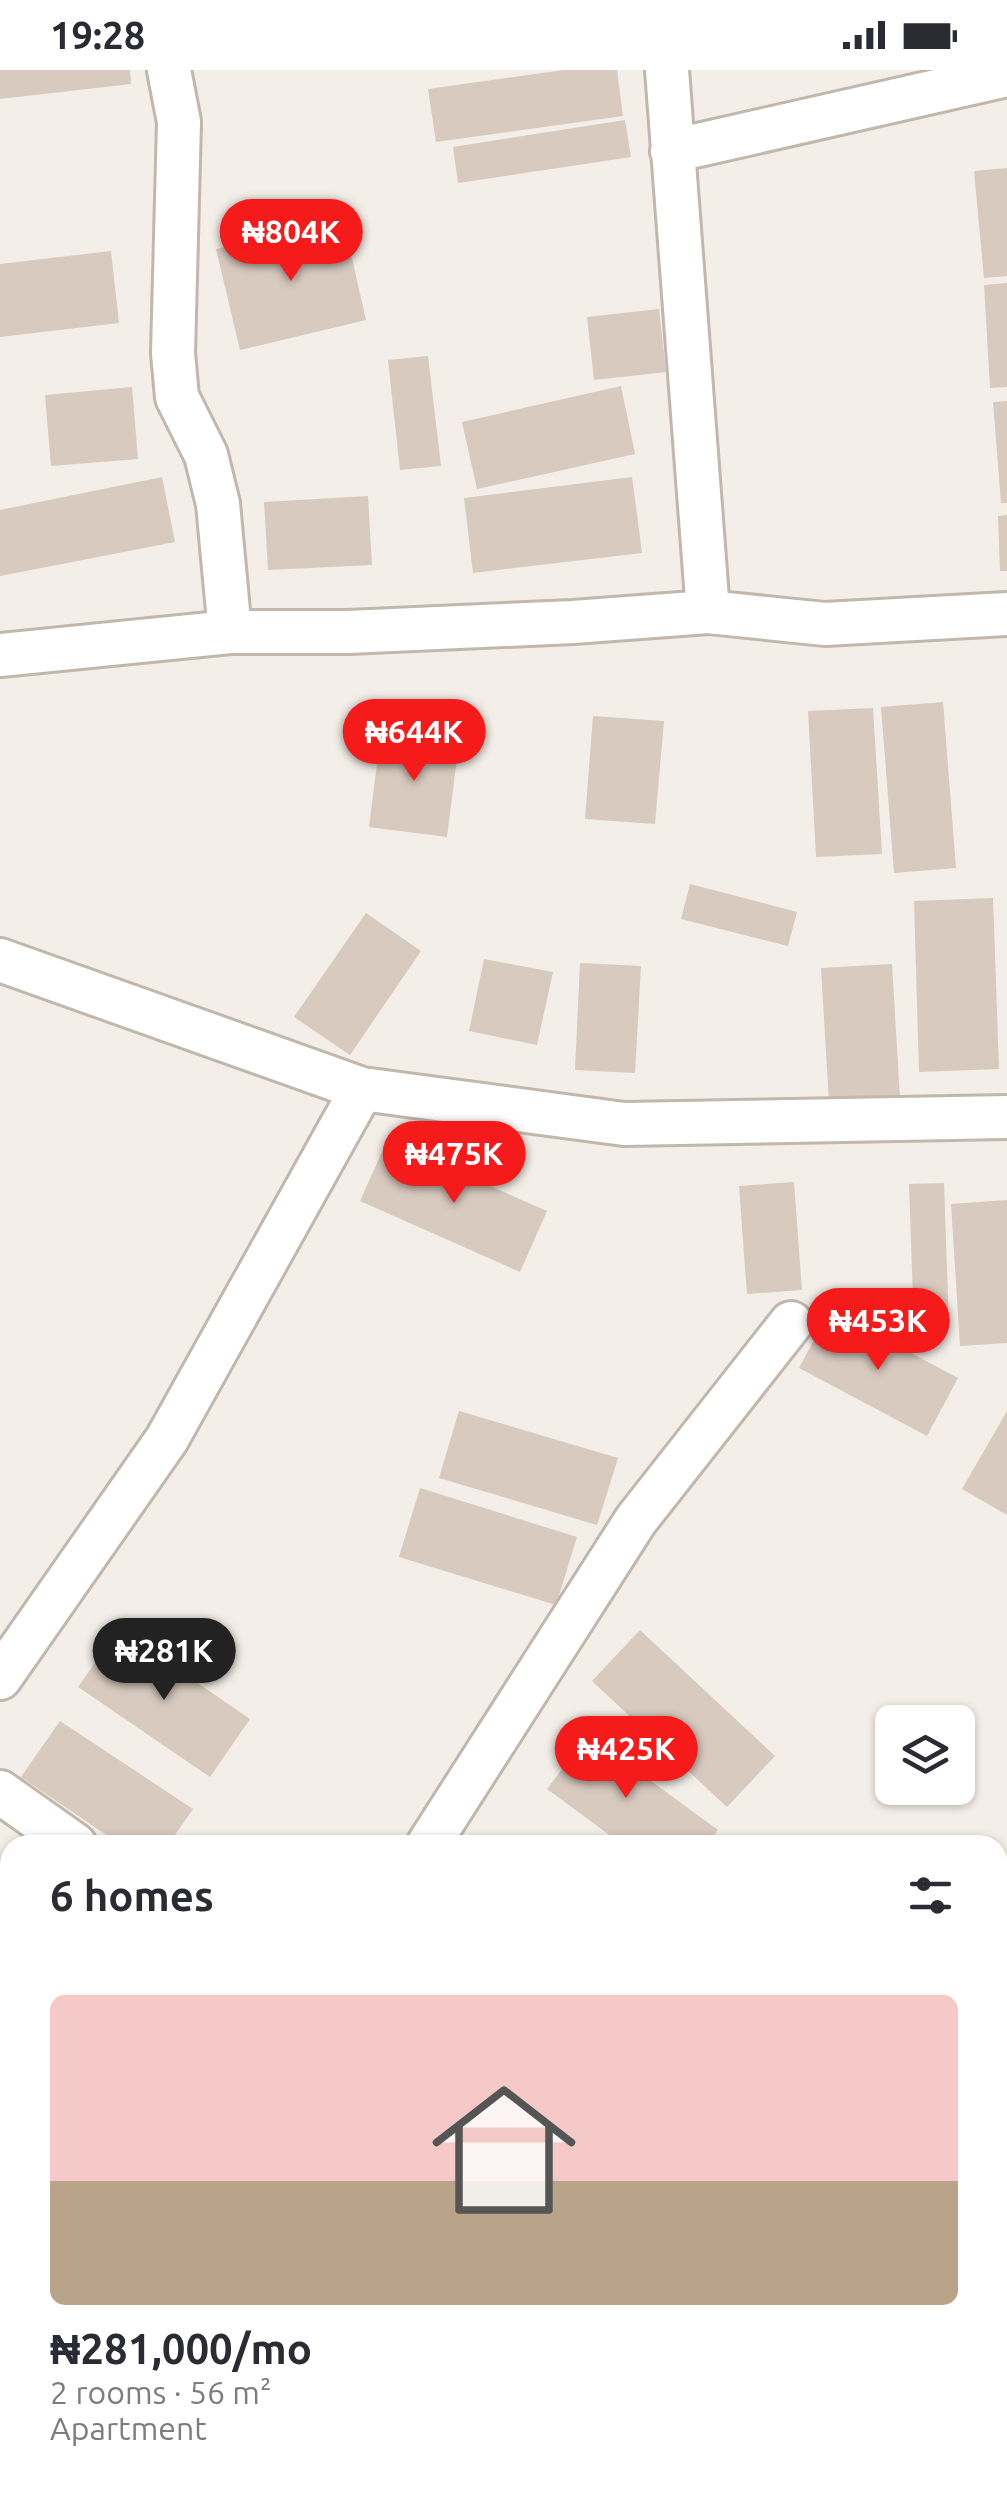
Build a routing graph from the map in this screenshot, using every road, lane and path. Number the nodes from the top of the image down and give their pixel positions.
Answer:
1 (169, 70) edge
2 (667, 70) edge
3 (1007, 75) edge
4 (672, 151) junction
5 (708, 612) junction
6 (1007, 614) edge
7 (230, 632) junction
8 (0, 656) edge
9 (0, 960) edge
10 (362, 1089) junction
11 (1007, 1116) edge
12 (791, 1322) dead end
13 (0, 1678) edge
14 (0, 1792) edge
15 (61, 1835) edge
16 (434, 1835) edge

1 - 7 street
2 - 4 street
3 - 4 street
4 - 5 street
5 - 6 street
5 - 7 street
7 - 8 street
9 - 10 street
10 - 11 street
10 - 13 street
12 - 16 street
14 - 15 street

